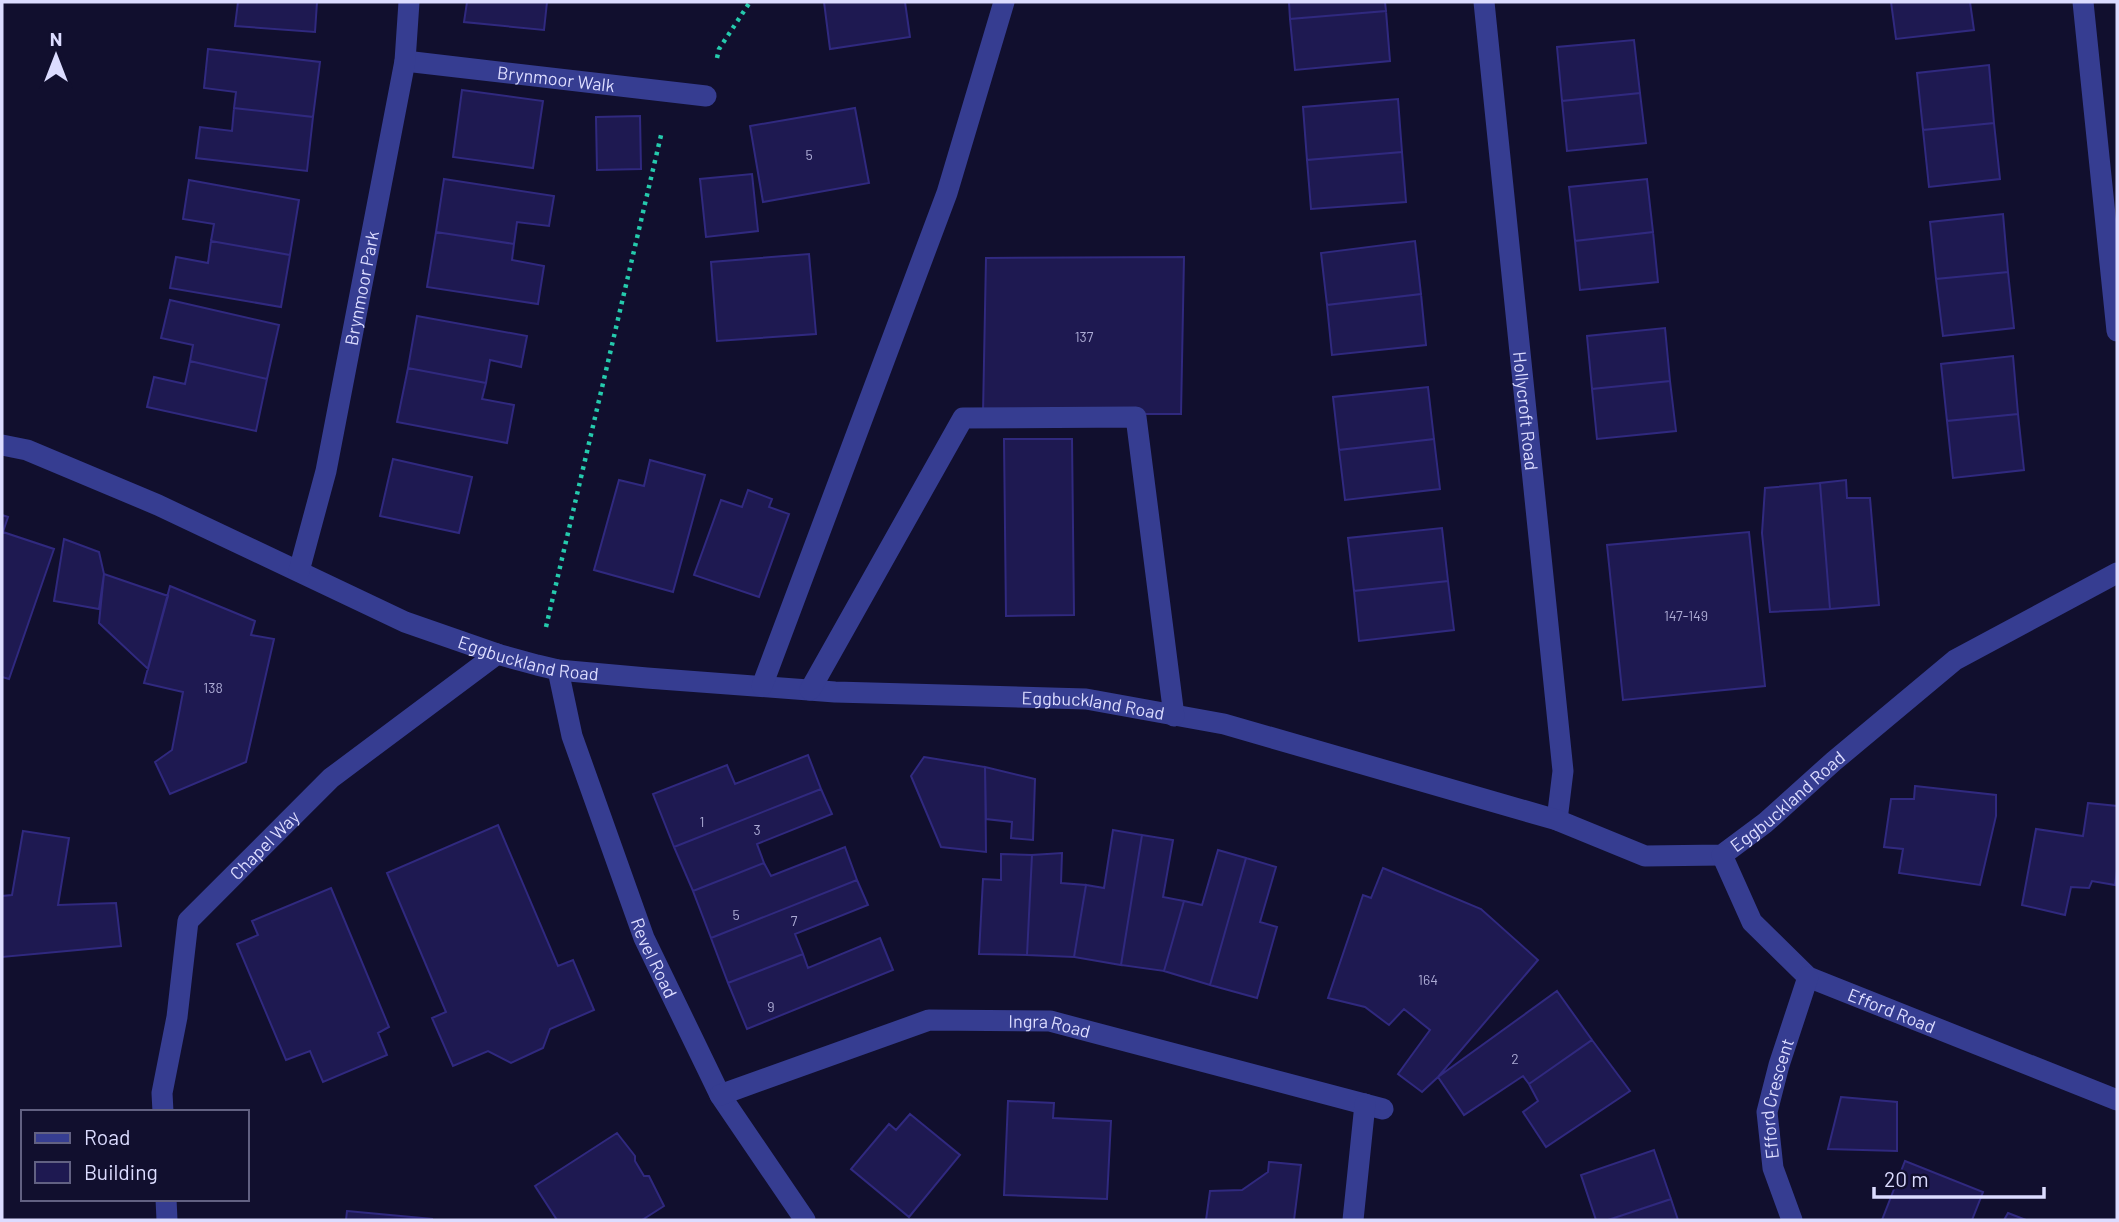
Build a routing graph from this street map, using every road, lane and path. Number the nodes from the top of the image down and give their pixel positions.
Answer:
1 (409, 2) edge
2 (750, 2) edge
3 (1004, 2) edge
4 (1484, 2) edge
5 (2083, 2) edge
6 (405, 61) junction
7 (671, 93) junction
8 (706, 96) joint
9 (2117, 331) edge
10 (2, 445) edge
11 (299, 571) junction
12 (2117, 573) edge
13 (497, 654) junction
14 (547, 668) junction
15 (762, 686) junction
16 (810, 690) junction
17 (1174, 716) junction
18 (1557, 820) junction
19 (1721, 855) junction
20 (1808, 977) junction
21 (720, 1095) junction
22 (2117, 1100) edge
23 (163, 1110) edge
24 (166, 1201) edge
25 (167, 1220) edge
26 (805, 1220) edge
27 (1353, 1220) edge
28 (1792, 1220) edge

1 - 6 street, Brynmoor Park
2 - 8 path
3 - 15 street
4 - 18 street, Hollycroft Road
5 - 9 street
6 - 7 street, Brynmoor Walk
6 - 11 street, Brynmoor Park
7 - 8 street, Brynmoor Walk
7 - 14 path
10 - 11 street, Eggbuckland Road
11 - 13 street, Eggbuckland Road
12 - 19 street, Eggbuckland Road
13 - 14 street, Eggbuckland Road
13 - 23 street, Chapel Way
14 - 15 street, Eggbuckland Road
14 - 21 street, Revel Road
15 - 16 street, Eggbuckland Road
16 - 17 street, Eggbuckland Road
16 - 17 street
17 - 18 street, Eggbuckland Road
18 - 19 street, Eggbuckland Road
19 - 20 street, Efford Road
20 - 22 street, Efford Road
20 - 28 street, Efford Crescent
21 - 26 street, Revel Road
21 - 27 street, Ingra Road
24 - 25 street

